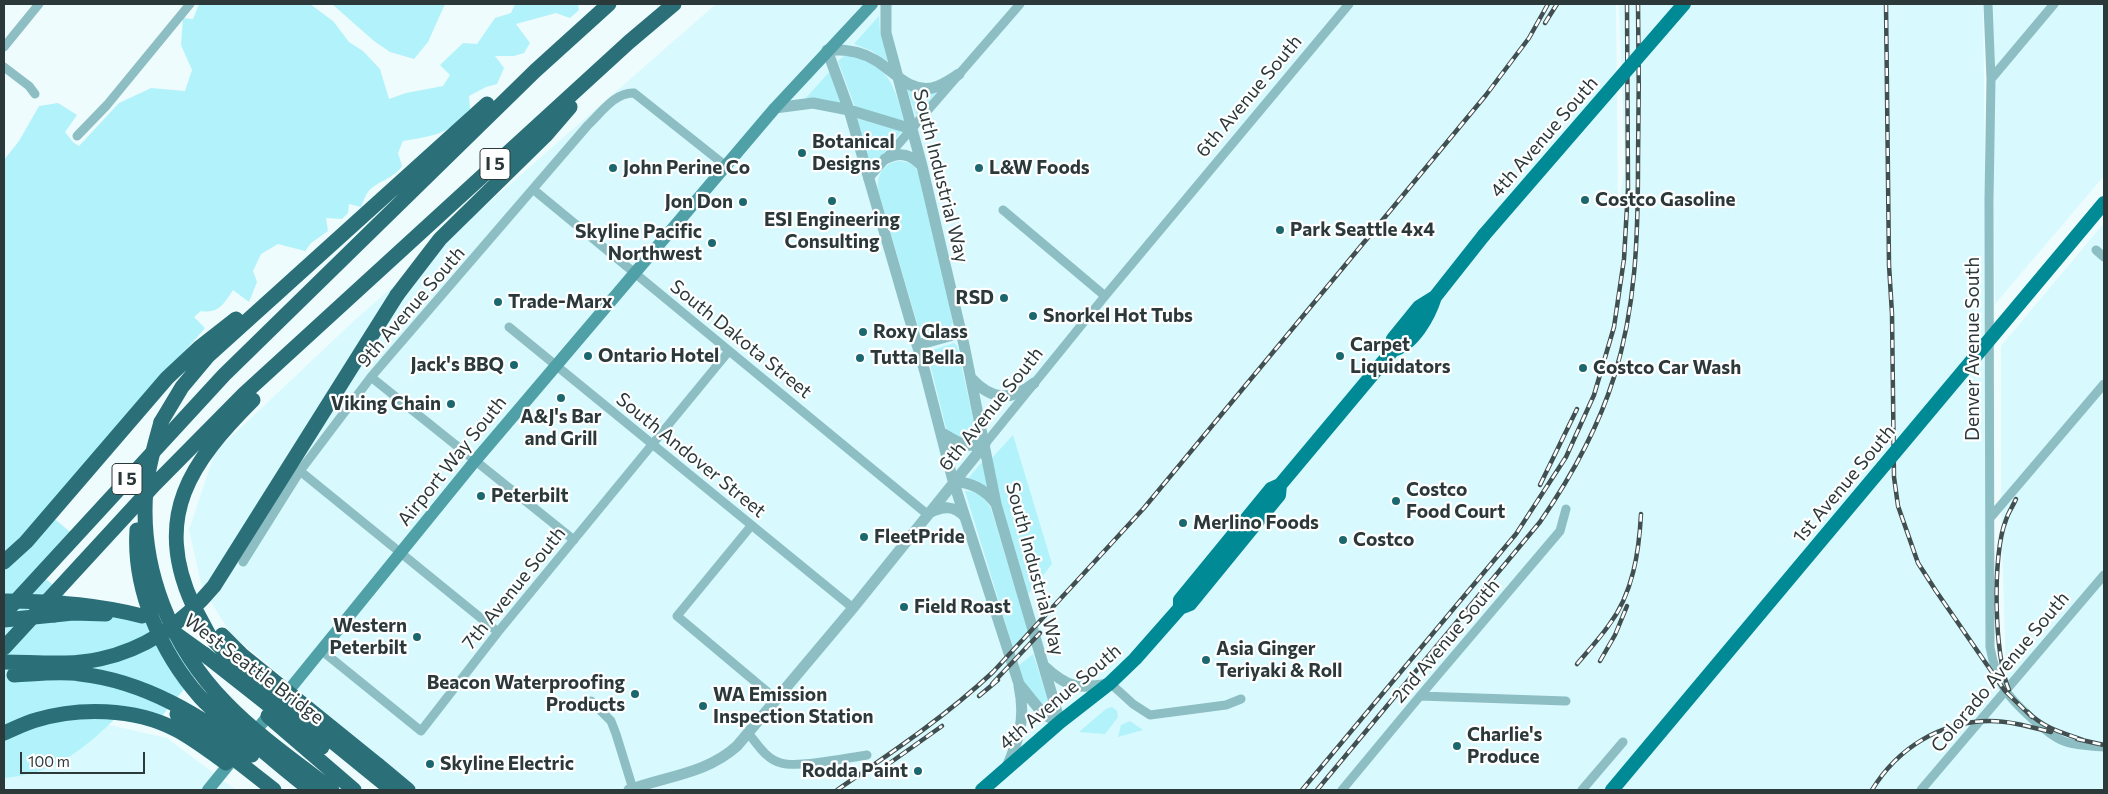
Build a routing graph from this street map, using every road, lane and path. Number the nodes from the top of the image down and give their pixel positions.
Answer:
1 (39, 4) edge
2 (190, 4) edge
3 (609, 4) edge
4 (674, 4) edge
5 (872, 4) edge
6 (886, 4) edge
7 (1020, 4) edge
8 (1349, 4) edge
9 (1684, 4) edge
10 (1988, 4) edge
11 (2054, 4) edge
12 (629, 42) junction
13 (4, 47) edge
14 (827, 50) junction
15 (4, 67) edge
16 (535, 71) junction
17 (959, 74) junction
18 (898, 77) junction
19 (1991, 79) junction
20 (35, 94) dead end
21 (775, 108) junction
22 (849, 110) junction
23 (912, 129) junction
24 (77, 136) dead end
25 (885, 159) junction
26 (726, 166) junction
27 (922, 166) junction
28 (868, 179) junction
29 (534, 190) junction
30 (2104, 202) edge
31 (1003, 210) dead end
32 (2096, 250) dead end
33 (2104, 257) edge
34 (634, 273) junction
35 (1105, 296) junction
36 (509, 327) dead end
37 (960, 333) junction
38 (212, 344) junction
39 (917, 345) junction
40 (729, 351) junction
41 (556, 365) junction
42 (371, 378) junction
43 (970, 378) junction
44 (1034, 383) junction
45 (2104, 384) edge
46 (248, 398) junction
47 (161, 422) junction
48 (942, 433) junction
49 (652, 444) junction
50 (985, 444) junction
51 (475, 460) junction
52 (300, 471) junction
53 (954, 482) junction
54 (1280, 485) junction
55 (996, 504) junction
56 (1566, 509) dead end
57 (927, 514) junction
58 (965, 517) junction
59 (1990, 518) junction
60 (751, 526) junction
61 (574, 540) junction
62 (1229, 540) junction
63 (400, 554) junction
64 (4, 562) edge
65 (243, 562) dead end
66 (2104, 575) edge
67 (1206, 584) junction
68 (4, 601) edge
69 (193, 605) junction
70 (853, 608) junction
71 (1180, 608) junction
72 (4, 614) edge
73 (142, 616) junction
74 (4, 620) edge
75 (498, 632) junction
76 (4, 648) edge
77 (321, 650) junction
78 (204, 654) junction
79 (4, 662) edge
80 (1043, 666) junction
81 (9, 675) edge
82 (1110, 683) junction
83 (1019, 684) junction
84 (2005, 691) junction
85 (1420, 696) junction
86 (1241, 698) dead end
87 (777, 700) junction
88 (590, 701) dead end
89 (1566, 701) dead end
90 (1060, 722) junction
91 (259, 727) junction
92 (4, 733) edge
93 (749, 734) junction
94 (1623, 742) dead end
95 (2104, 747) edge
96 (867, 755) dead end
97 (1007, 767) junction
98 (208, 790) edge
99 (263, 790) edge
100 (274, 790) edge
101 (296, 790) edge
102 (311, 790) edge
103 (332, 790) edge
104 (336, 790) edge
105 (354, 790) edge
106 (377, 790) edge
107 (392, 790) edge
108 (408, 790) edge
109 (631, 790) edge
110 (982, 790) edge
111 (1342, 790) edge
112 (1582, 790) edge
113 (1612, 790) edge
114 (1921, 790) edge

1 - 13 street
2 - 24 street
3 - 16 highway, I 5
4 - 12 highway, I 5
5 - 14 main road, Airport Way South
6 - 18 street, South Industrial Way
7 - 17 street
8 - 35 street, 6th Avenue South
9 - 54 main road, 4th Avenue South, bridge
10 - 19 street, Denver Avenue South
11 - 19 street
12 - 46 highway, I 5
12 - 79 highway, bridge
14 - 18 street, South Industrial Way
14 - 21 main road, Airport Way South
14 - 22 street
15 - 20 street
16 - 38 highway
16 - 72 highway, I 5, bridge
17 - 18 street
17 - 23 street
18 - 23 street, South Industrial Way
19 - 59 street, Denver Avenue South
21 - 22 street
21 - 26 main road, Airport Way South
22 - 23 street
22 - 28 street
23 - 25 street
23 - 27 street, South Industrial Way
25 - 27 street
25 - 28 street
26 - 29 street, 9th Avenue South
26 - 34 main road, Airport Way South
27 - 37 street, South Industrial Way
28 - 39 street
29 - 34 street, South Dakota Street
29 - 42 street, 9th Avenue South
30 - 113 main road, 1st Avenue South, bridge
31 - 35 street
32 - 33 street
34 - 40 street, South Dakota Street
34 - 41 main road, Airport Way South
35 - 44 street, 6th Avenue South
36 - 41 street, South Andover Street
37 - 39 street
37 - 43 street, South Industrial Way
38 - 47 highway
38 - 64 highway
39 - 48 street
40 - 49 street, 7th Avenue South
40 - 57 street, South Dakota Street
41 - 49 street, South Andover Street
41 - 51 main road, Airport Way South
42 - 51 street
42 - 52 street, 9th Avenue South
43 - 44 street
43 - 50 street, South Industrial Way
44 - 50 street, 6th Avenue South
45 - 59 street
46 - 69 highway
46 - 76 highway, I 5
47 - 102 highway, bridge
47 - 103 highway, bridge
48 - 50 street
48 - 53 street
49 - 60 street, South Andover Street
49 - 61 street, 7th Avenue South
50 - 53 street, 6th Avenue South
50 - 55 street, South Industrial Way
51 - 61 street
51 - 63 main road, Airport Way South
52 - 63 street
52 - 65 street, 9th Avenue South
53 - 55 street
53 - 57 street, 6th Avenue South
53 - 58 street
54 - 62 main road, 4th Avenue South
54 - 67 main road, 4th Avenue South
55 - 80 street, South Industrial Way
56 - 85 street, 2nd Avenue South
57 - 58 street
57 - 70 street, 6th Avenue South
58 - 83 street
59 - 84 street, Denver Avenue South
60 - 70 street, South Andover Street
60 - 87 street
61 - 75 street, 7th Avenue South
62 - 67 main road
62 - 71 main road, 4th Avenue South
63 - 75 street
63 - 77 main road, Airport Way South
66 - 84 street, Colorado Avenue South
67 - 71 main road, 4th Avenue South
68 - 73 highway, West Seattle Bridge, bridge
69 - 107 highway, bridge
69 - 108 highway, bridge
70 - 87 street, 6th Avenue South
71 - 82 main road, 4th Avenue South
73 - 74 highway, bridge
73 - 78 highway, West Seattle Bridge, bridge
75 - 77 street, 7th Avenue South
77 - 91 main road, Airport Way South
78 - 105 highway, bridge
78 - 106 highway, West Seattle Bridge, bridge
80 - 82 street
80 - 90 street, South Industrial Way
81 - 100 highway, bridge
81 - 101 highway, bridge
82 - 86 street
82 - 90 main road, 4th Avenue South
83 - 90 street
83 - 97 street
84 - 95 street, Denver Avenue South
84 - 114 street, Colorado Avenue South
85 - 89 street
85 - 111 street, 2nd Avenue South
87 - 93 street, 6th Avenue South
88 - 109 street
90 - 97 main road, 4th Avenue South
91 - 98 main road, Airport Way South
91 - 104 main road
92 - 99 highway, bridge
93 - 96 street
93 - 109 street, 6th Avenue South
94 - 112 street
97 - 110 main road, 4th Avenue South

